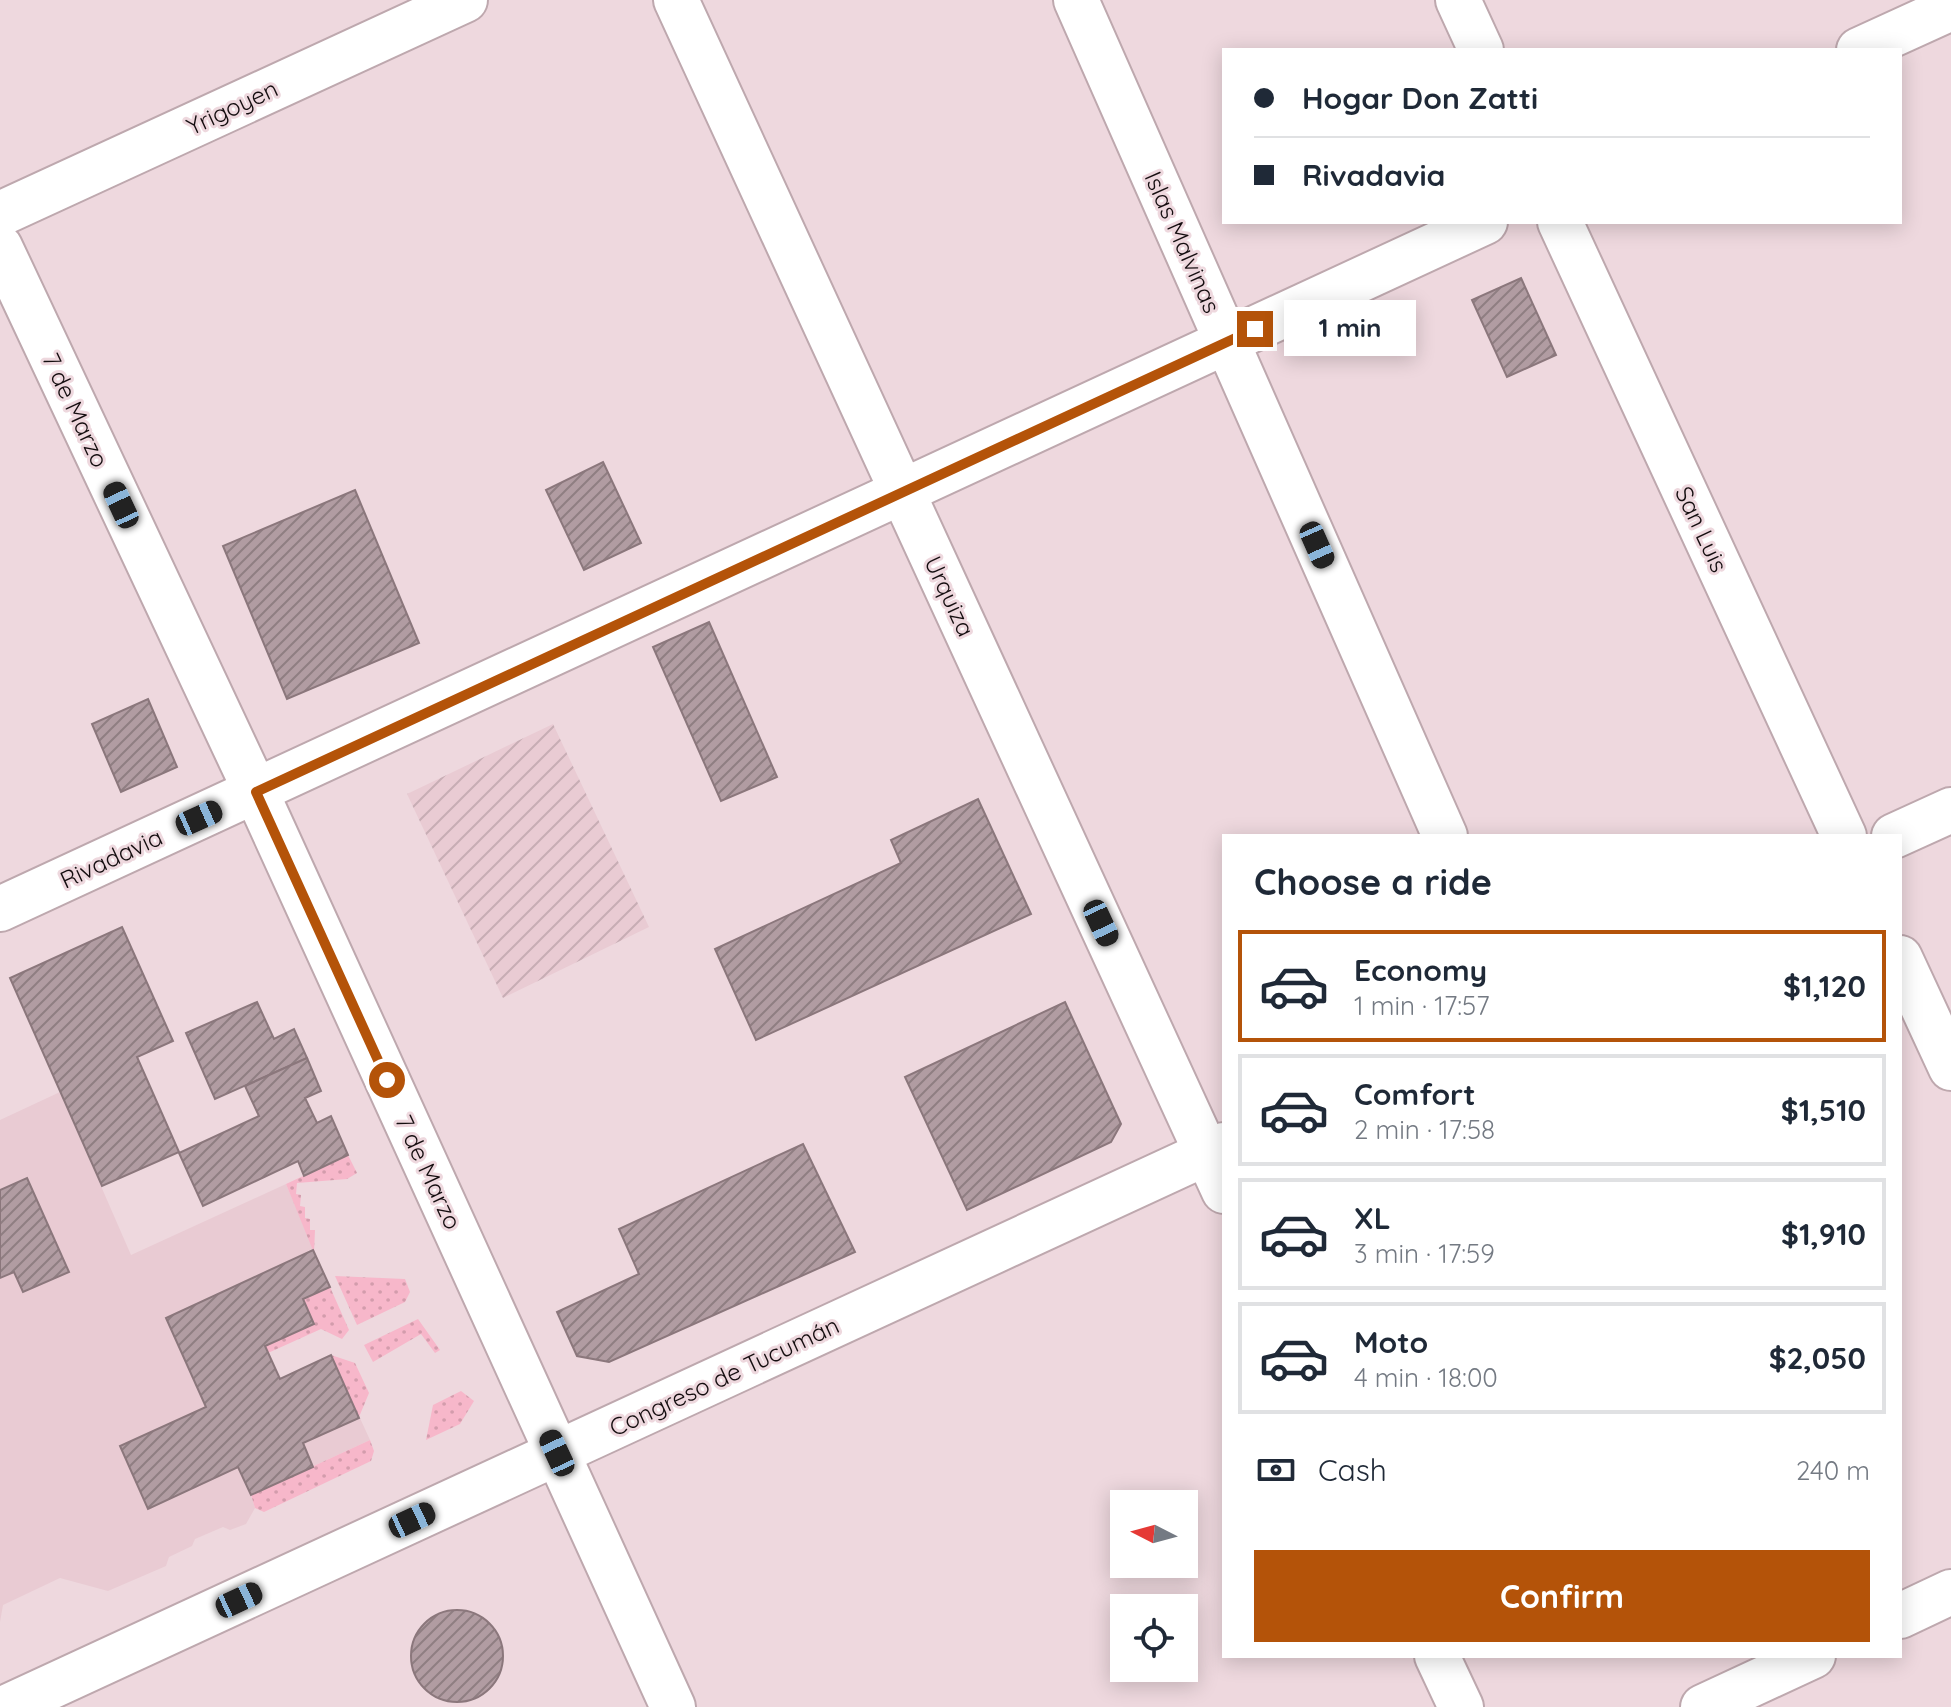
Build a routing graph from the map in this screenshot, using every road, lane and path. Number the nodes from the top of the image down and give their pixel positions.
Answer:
1 (465, 0) edge
2 (676, 0) edge
3 (1076, 0) edge
4 (1458, 0) edge
5 (1951, 8) edge
6 (1480, 48) edge
7 (1863, 48) edge
8 (0, 214) edge
9 (1481, 224) edge
10 (1561, 224) edge
11 (0, 247) edge
12 (1227, 342) junction
13 (902, 492) junction
14 (256, 792) junction
15 (1951, 810) edge
16 (1444, 834) edge
17 (1843, 834) edge
18 (1898, 834) edge
19 (0, 909) edge
20 (1902, 962) edge
21 (1951, 1068) edge
22 (1218, 1163) edge
23 (557, 1453) junction
24 (1951, 1592) edge
25 (1902, 1615) edge
26 (1438, 1658) edge
27 (1809, 1658) edge
28 (7, 1707) edge
29 (673, 1707) edge
30 (1461, 1707) edge
31 (1703, 1707) edge

1 - 8 street, Yrigoyen
2 - 13 street, Urquiza
3 - 12 street, Islas Malvinas
4 - 6 street
5 - 7 street
9 - 12 street, Rivadavia
10 - 17 street, San Luis
11 - 14 street, 7 de Marzo
12 - 13 street, Rivadavia
12 - 16 street, Islas Malvinas
13 - 14 street, Rivadavia
13 - 22 street, Urquiza
14 - 19 street, Rivadavia
14 - 23 street, 7 de Marzo
15 - 18 street
20 - 21 street
22 - 23 street, Congreso de Tucumán
23 - 28 street, Congreso de Tucumán
23 - 29 street, 7 de Marzo
24 - 25 street
26 - 30 street
27 - 31 street

